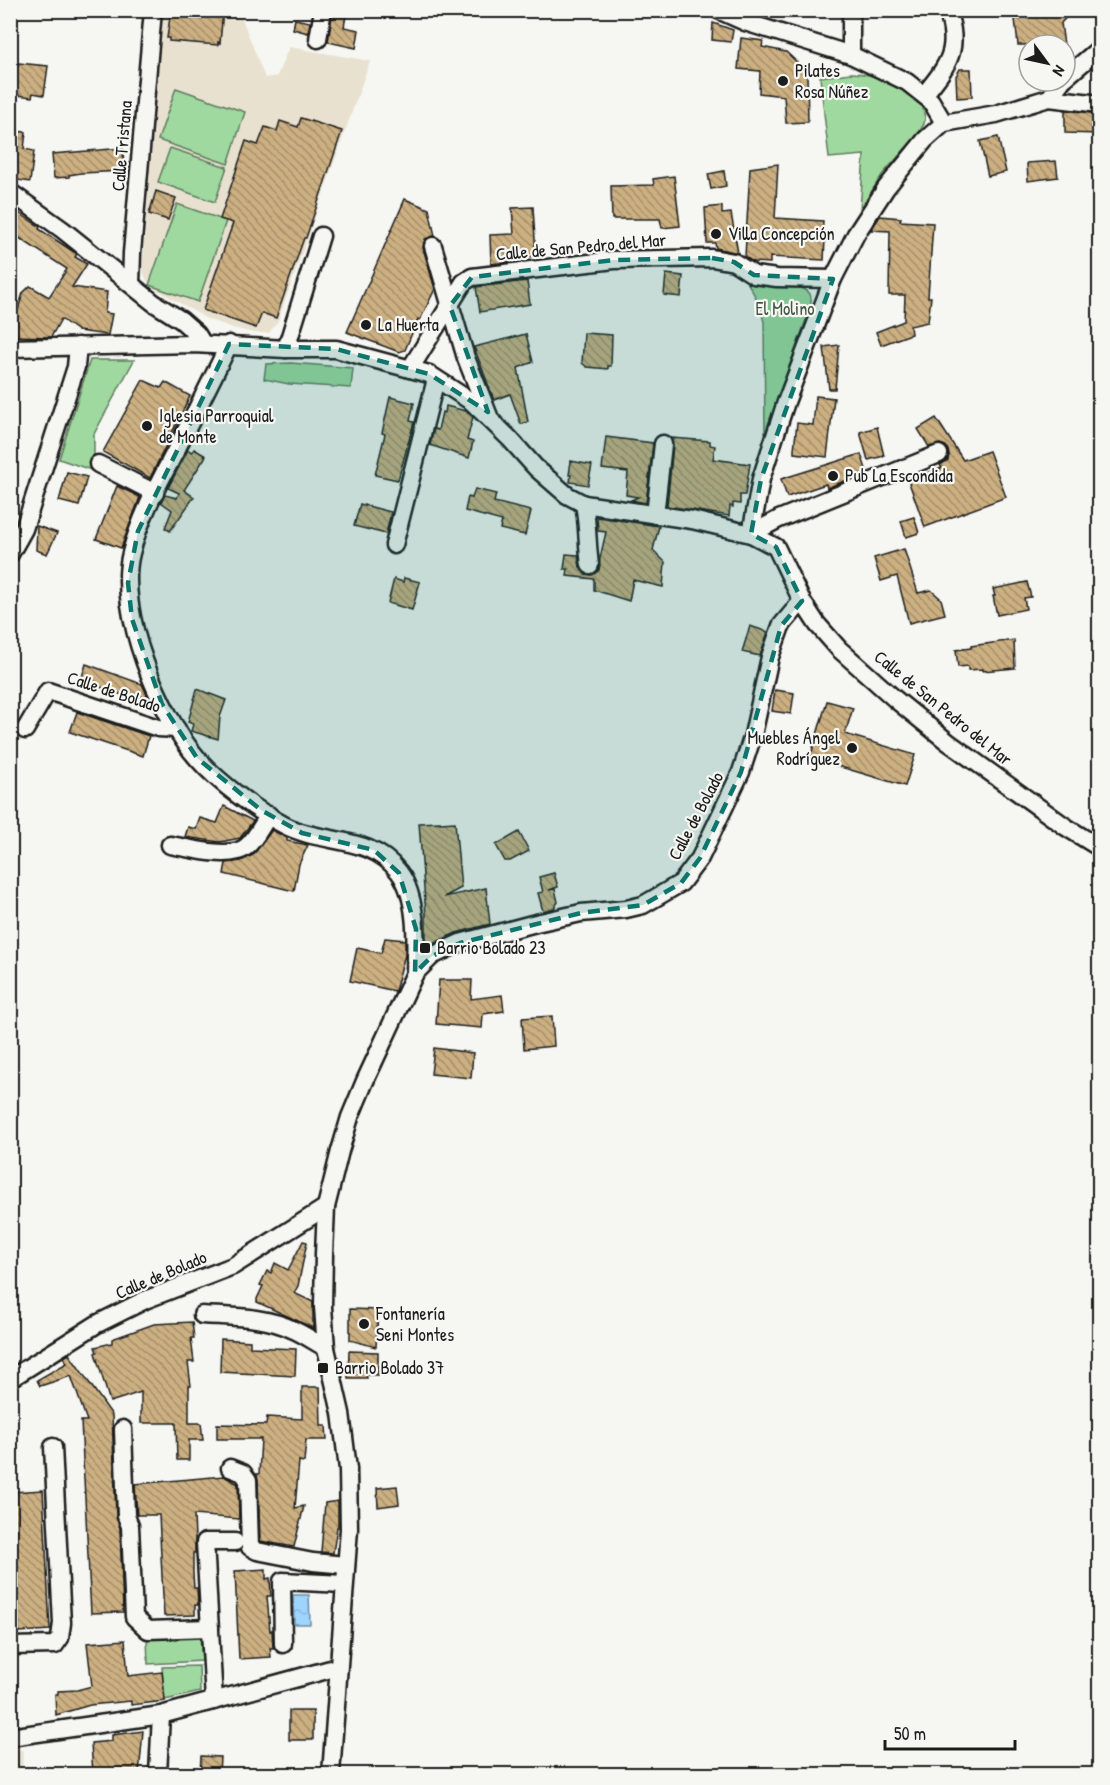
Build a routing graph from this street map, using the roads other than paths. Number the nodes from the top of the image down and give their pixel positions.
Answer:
1 (153, 10) edge
2 (323, 10) edge
3 (718, 10) edge
4 (851, 10) edge
5 (947, 10) edge
6 (318, 39) dead end
7 (1100, 48) edge
8 (851, 55) junction
9 (1077, 68) edge
10 (1053, 93) edge
11 (924, 95) junction
12 (1049, 98) junction
13 (1100, 104) edge
14 (944, 123) junction
15 (10, 192) edge
16 (321, 236) dead end
17 (433, 246) dead end
18 (833, 279) junction
19 (131, 284) junction
20 (450, 306) junction
21 (203, 344) junction
22 (229, 344) junction
23 (78, 346) junction
24 (10, 348) edge
25 (286, 348) junction
26 (410, 369) junction
27 (436, 379) junction
28 (490, 419) junction
29 (663, 444) dead end
30 (939, 454) dead end
31 (98, 464) dead end
32 (155, 493) junction
33 (584, 504) junction
34 (655, 515) junction
35 (751, 534) junction
36 (394, 545) dead end
37 (10, 554) edge
38 (590, 565) dead end
39 (802, 601) junction
40 (177, 729) junction
41 (25, 730) dead end
42 (269, 815) junction
43 (1093, 844) edge
44 (170, 845) dead end
45 (415, 973) junction
46 (326, 1208) junction
47 (202, 1315) dead end
48 (326, 1348) junction
49 (10, 1379) edge
50 (123, 1429) dead end
51 (53, 1447) dead end
52 (230, 1468) dead end
53 (236, 1542) dead end
54 (346, 1565) junction
55 (344, 1584) junction
56 (210, 1628) junction
57 (283, 1644) dead end
58 (10, 1646) edge
59 (338, 1667) junction
60 (214, 1701) junction
61 (161, 1715) junction
62 (10, 1737) edge
63 (158, 1774) edge
64 (331, 1774) edge

1 - 19 street, Calle Tristana
2 - 6 street
3 - 8 street
4 - 8 street
5 - 11 street
7 - 9 street
8 - 11 street
10 - 12 street
11 - 14 street
12 - 13 street
12 - 14 street
14 - 18 street
15 - 19 street
16 - 25 street
17 - 20 street, Calle de San Pedro del Mar
18 - 20 street, Calle de San Pedro del Mar
18 - 35 street
19 - 21 street
20 - 26 street, Calle de San Pedro del Mar
20 - 28 street, Calle de San Pedro del Mar
21 - 22 street, Calle de San Pedro del Mar
21 - 23 street, Calle de San Pedro del Mar
22 - 25 street, Calle de San Pedro del Mar
22 - 32 street, Calle de Bolado
23 - 24 street, Calle de San Pedro del Mar
23 - 37 street
25 - 26 street, Calle de San Pedro del Mar
26 - 27 street, Calle de San Pedro del Mar
27 - 28 street, Calle de San Pedro del Mar
27 - 36 street
28 - 33 street, Calle de San Pedro del Mar
29 - 34 street
30 - 35 street
31 - 32 street
32 - 40 street, Calle de Bolado
33 - 34 street, Calle de San Pedro del Mar
33 - 38 street
34 - 35 street, Calle de San Pedro del Mar
35 - 39 street, Calle de San Pedro del Mar
39 - 43 street, Calle de San Pedro del Mar
39 - 45 street, Calle de Bolado
40 - 41 street, Calle de Bolado
40 - 42 street, Calle de Bolado
42 - 44 street
42 - 45 street, Calle de Bolado
45 - 46 street, Calle de Bolado
46 - 48 street, Calle de Bolado
46 - 49 street, Calle de Bolado
47 - 48 street
48 - 54 street, Calle de Bolado
50 - 56 street
51 - 58 street
52 - 54 street
53 - 56 street
54 - 55 street, Calle de Bolado
55 - 57 street
55 - 59 street, Calle de Bolado
56 - 60 street
59 - 60 street
59 - 64 street, Calle de Bolado
60 - 61 street
61 - 62 street
61 - 63 street

